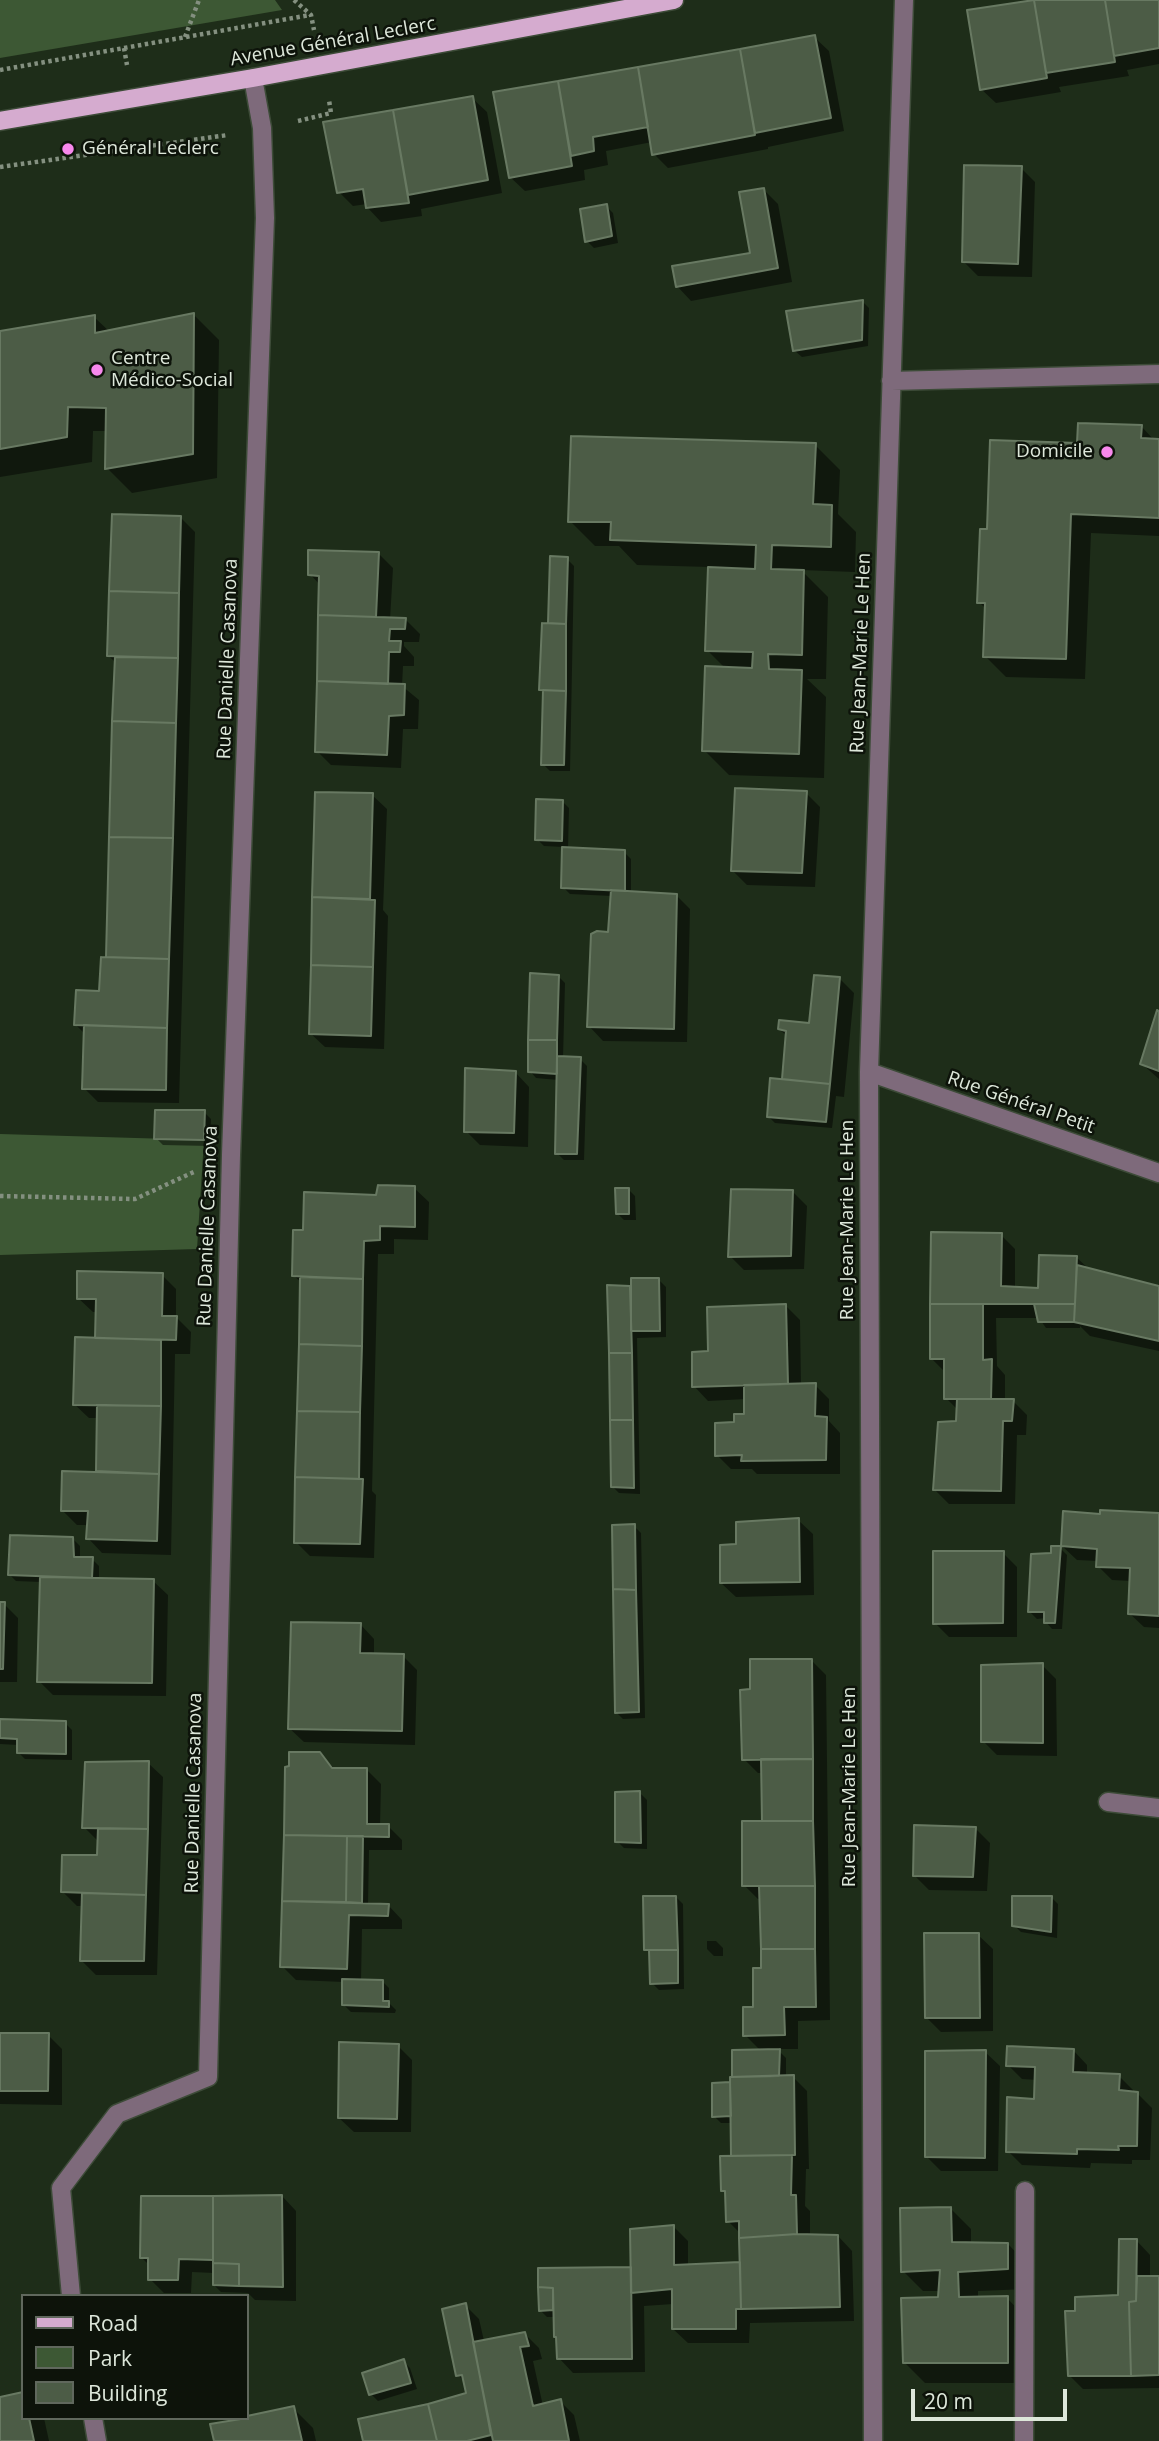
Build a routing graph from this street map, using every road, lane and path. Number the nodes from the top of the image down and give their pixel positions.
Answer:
1 (199, 0) edge
2 (294, 0) edge
3 (674, 0) edge
4 (904, 0) edge
5 (185, 37) junction
6 (0, 70) edge
7 (253, 78) junction
8 (331, 113) dead end
9 (0, 121) edge
10 (262, 128) junction
11 (0, 167) edge
12 (1159, 374) edge
13 (891, 381) junction
14 (869, 1072) junction
15 (231, 1155) junction
16 (1159, 1173) edge
17 (0, 1196) edge
18 (1108, 1802) dead end
19 (1159, 1808) edge
20 (1025, 2191) dead end
21 (71, 2294) edge
22 (93, 2420) edge
23 (97, 2441) edge
24 (873, 2441) edge
25 (1024, 2441) edge

1 - 5 path
2 - 5 path
3 - 7 main road, Avenue Général Leclerc
4 - 13 street, Rue Jean-Marie Le Hen
5 - 6 path
7 - 9 main road, Avenue Général Leclerc
7 - 10 street, Rue Danielle Casanova
8 - 10 path
10 - 11 path
10 - 15 street, Rue Danielle Casanova
12 - 13 street
13 - 14 street, Rue Jean-Marie Le Hen
14 - 16 street, Rue Général Petit
14 - 24 street, Rue Jean-Marie Le Hen
15 - 17 path
15 - 21 street, Rue Danielle Casanova
18 - 19 street
20 - 25 street
22 - 23 street

